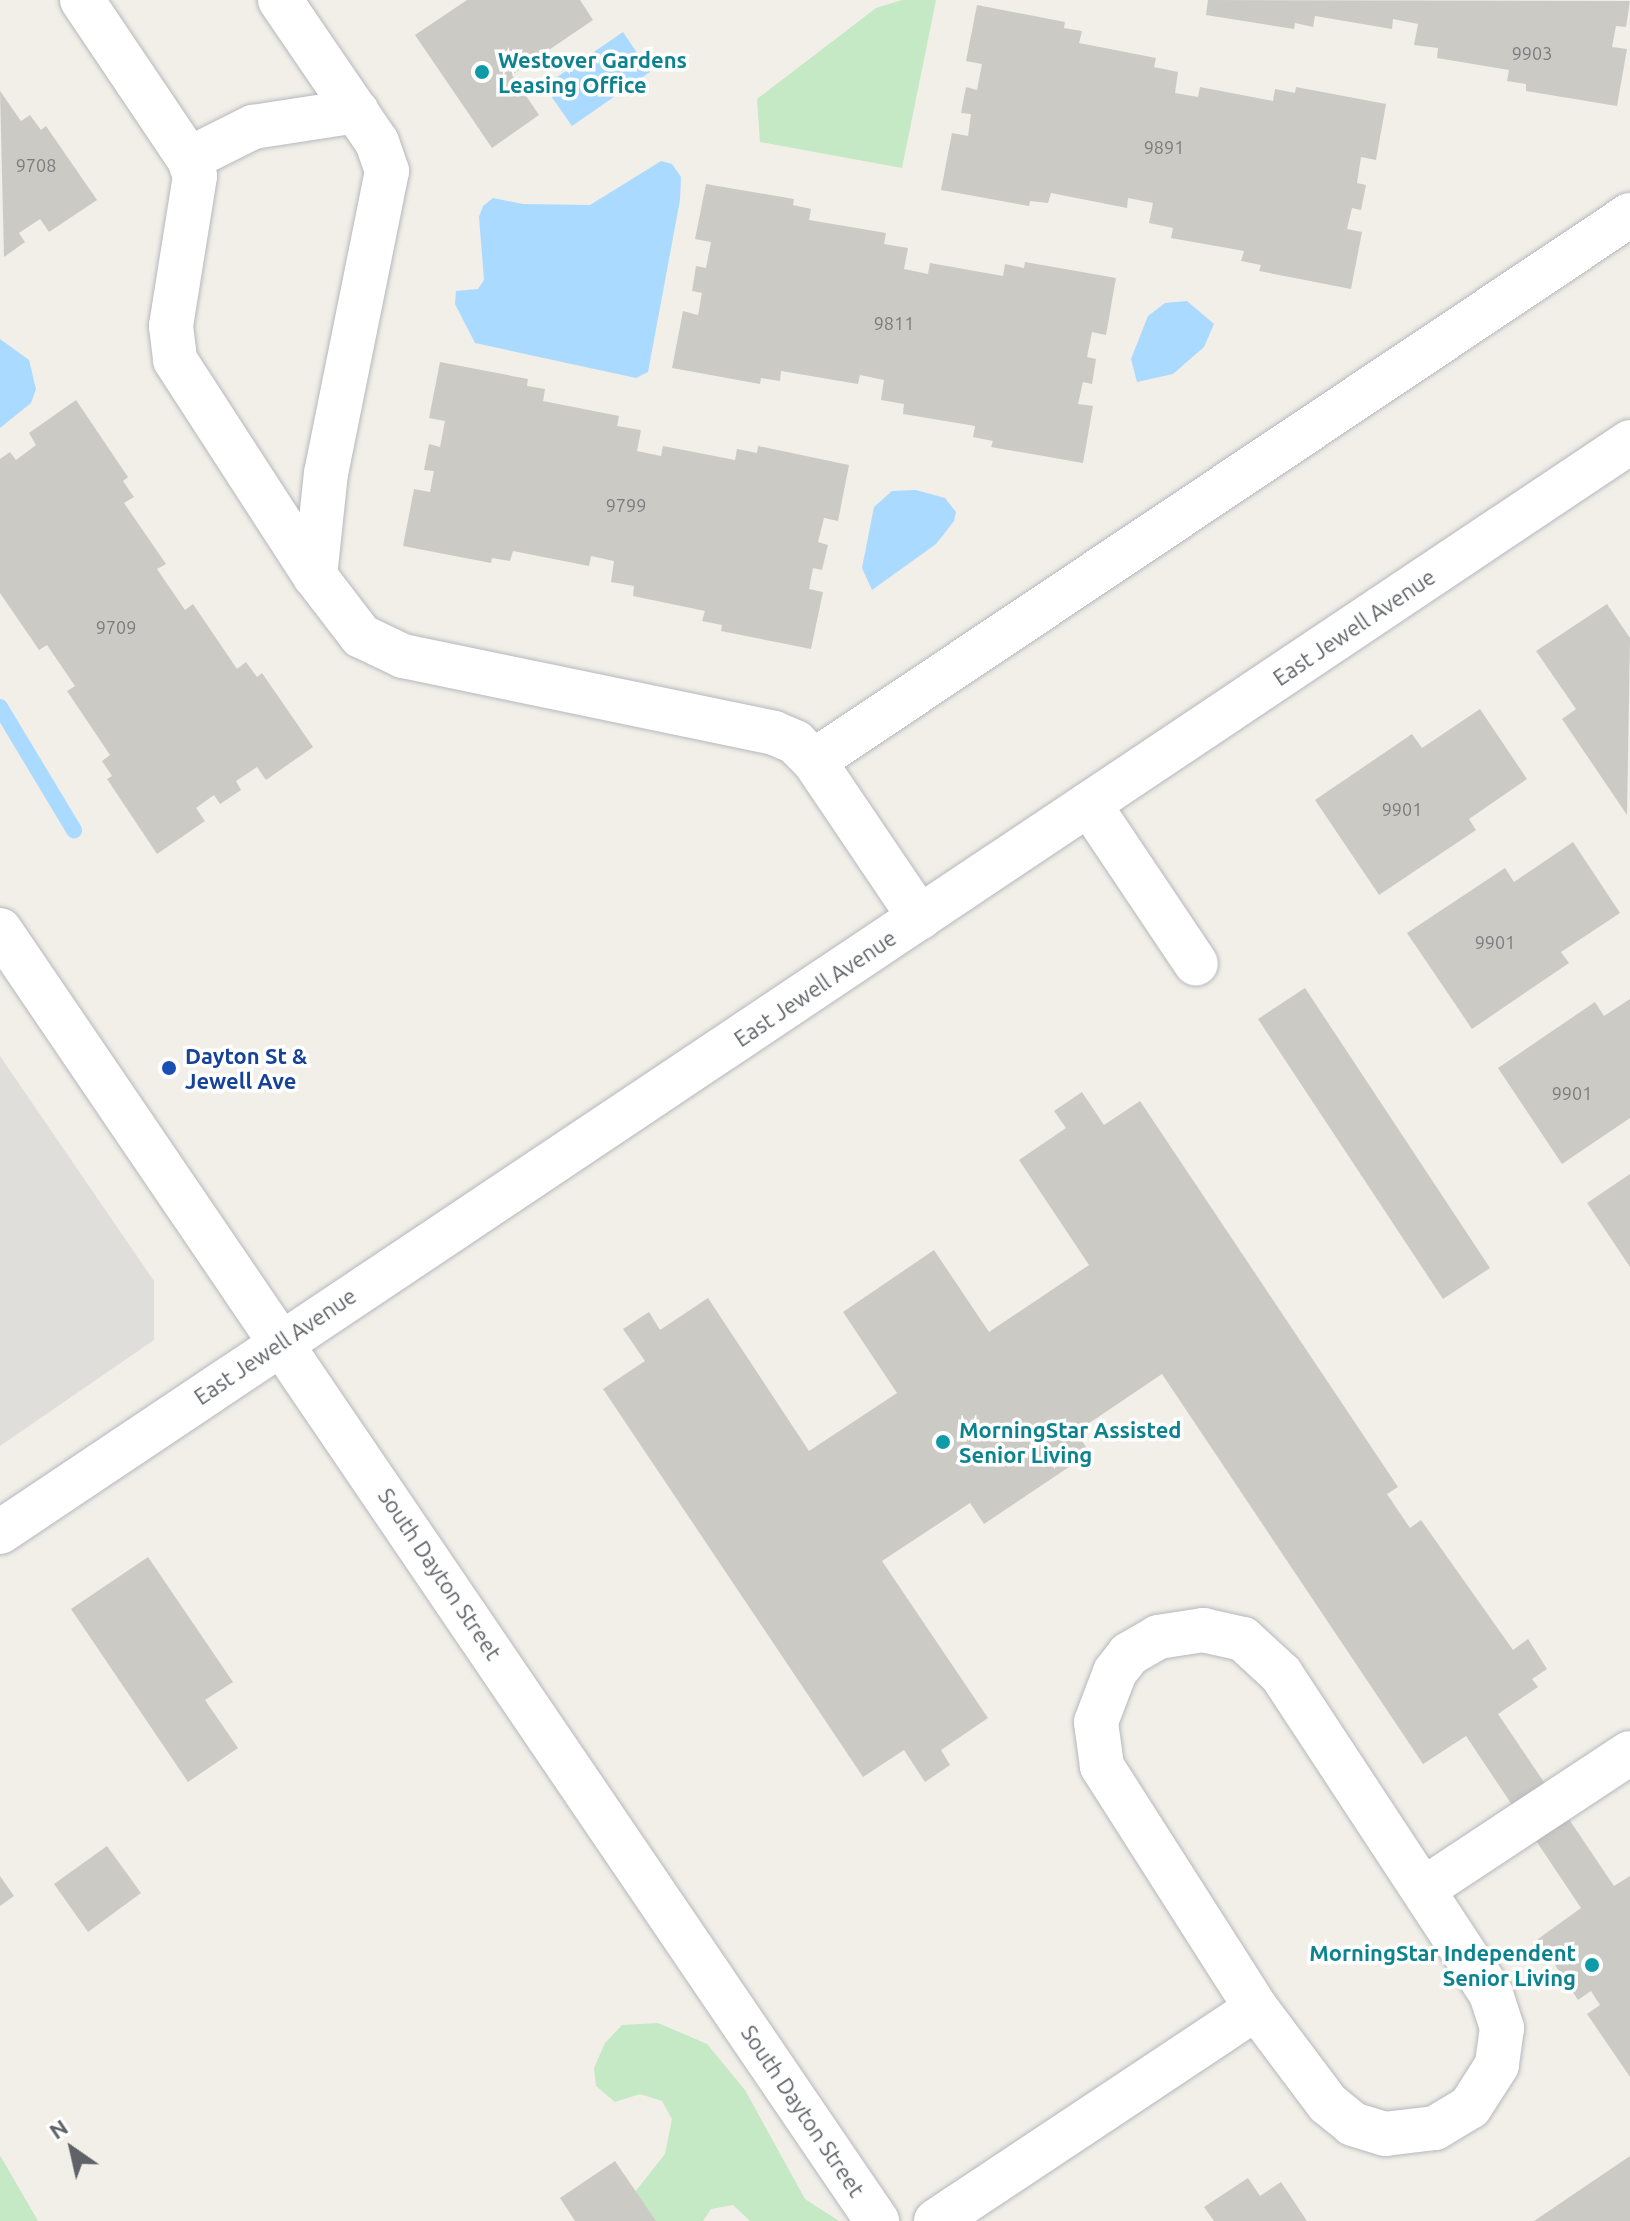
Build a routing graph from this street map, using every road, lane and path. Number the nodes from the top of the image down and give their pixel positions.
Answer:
1 (82, 0) edge
2 (280, 0) edge
3 (357, 111) junction
4 (189, 159) junction
5 (1630, 215) edge
6 (1630, 442) edge
7 (315, 576) junction
8 (814, 761) junction
9 (1089, 804) junction
10 (920, 918) junction
11 (0, 930) edge
12 (1196, 964) dead end
13 (282, 1341) junction
14 (0, 1532) edge
15 (1630, 1753) edge
16 (1425, 1888) junction
17 (1256, 2008) junction
18 (877, 2221) edge
19 (936, 2221) edge

1 - 4 street
2 - 3 street
3 - 4 street
3 - 7 street
4 - 7 street
5 - 8 street
6 - 9 street, East Jewell Avenue
7 - 8 street
8 - 10 street
9 - 10 street, East Jewell Avenue
9 - 12 street
10 - 13 street, East Jewell Avenue
11 - 13 street, South Dayton Street
13 - 14 street, East Jewell Avenue
13 - 18 street, South Dayton Street
15 - 16 street
16 - 17 street
16 - 17 street
17 - 19 street

